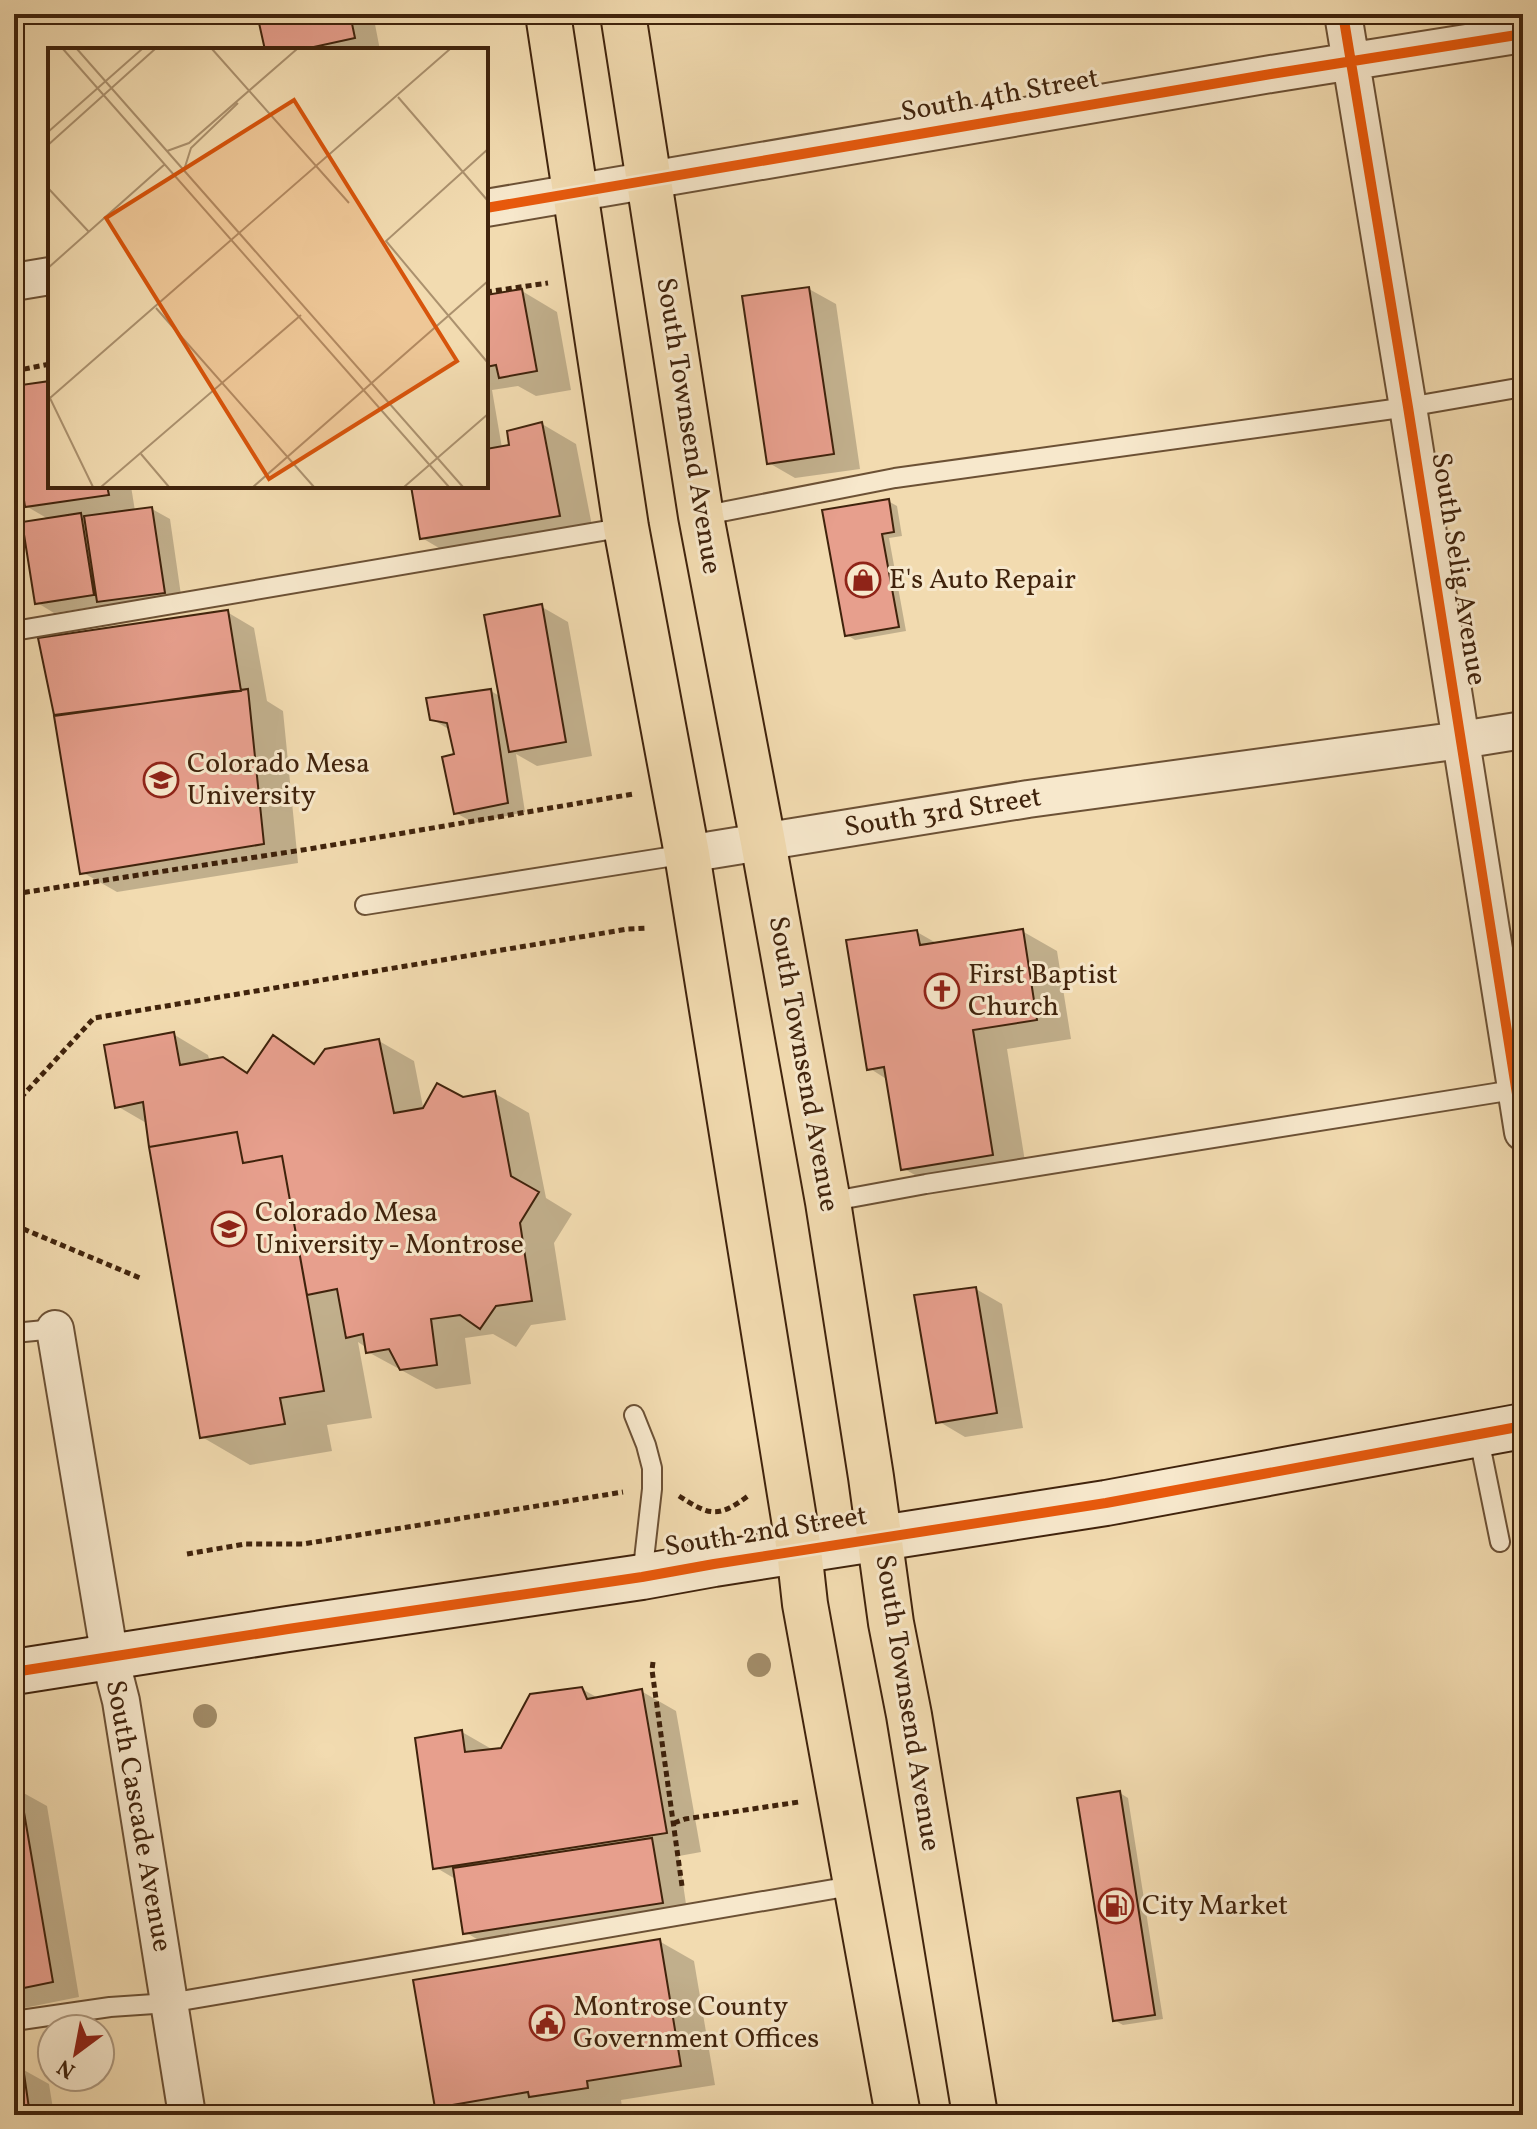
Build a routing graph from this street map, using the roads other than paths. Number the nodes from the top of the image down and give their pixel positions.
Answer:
1 (548, 14) edge
2 (623, 14) edge
3 (1343, 14) edge
4 (1523, 34) edge
5 (1352, 60) junction
6 (649, 181) junction
7 (575, 193) junction
8 (488, 208) edge
9 (48, 276) edge
10 (14, 282) edge
11 (1523, 387) edge
12 (1408, 407) junction
13 (701, 516) junction
14 (626, 527) junction
15 (14, 631) edge
16 (1523, 730) edge
17 (1461, 740) junction
18 (763, 842) junction
19 (687, 854) junction
20 (365, 905) dead end
21 (1520, 1089) edge
22 (1523, 1132) edge
23 (828, 1202) junction
24 (55, 1329) joint
25 (14, 1333) edge
26 (634, 1415) dead end
27 (1523, 1426) edge
28 (1478, 1434) junction
29 (879, 1539) junction
30 (1500, 1542) dead end
31 (799, 1550) junction
32 (642, 1577) junction
33 (110, 1658) junction
34 (14, 1672) edge
35 (857, 1885) junction
36 (169, 2003) junction
37 (14, 2021) edge
38 (187, 2115) edge
39 (898, 2115) edge
40 (975, 2115) edge

1 - 7 highway
2 - 6 highway, South Townsend Avenue
3 - 5 street, South Selig Avenue
4 - 5 street, South 4th Street
5 - 6 street, South 4th Street
5 - 12 street, South Selig Avenue
6 - 7 street, South 4th Street
6 - 13 highway, South Townsend Avenue
7 - 8 street, South 4th Street
7 - 14 highway
9 - 10 street
11 - 12 lane
12 - 13 lane
12 - 17 street, South Selig Avenue
13 - 18 highway, South Townsend Avenue
14 - 15 lane
14 - 19 highway
16 - 17 street, South 3rd Street
17 - 18 street, South 3rd Street
17 - 21 street, South Selig Avenue
18 - 19 street, South 3rd Street
18 - 23 highway, South Townsend Avenue
19 - 20 lane, South 3rd Street
19 - 31 highway
21 - 22 street, South Selig Avenue
21 - 23 lane
23 - 29 highway, South Townsend Avenue
24 - 25 lane
24 - 33 street, South Cascade Avenue
26 - 32 lane
27 - 28 street, South 2nd Street
28 - 29 street, South 2nd Street
28 - 30 lane
29 - 31 street, South 2nd Street
29 - 40 highway, South Townsend Avenue
31 - 32 street, South 2nd Street
31 - 35 highway
32 - 33 street, South 2nd Street
33 - 34 street, South 2nd Street
33 - 36 street, South Cascade Avenue
35 - 36 lane
35 - 39 highway
36 - 37 lane
36 - 38 street, South Cascade Avenue

